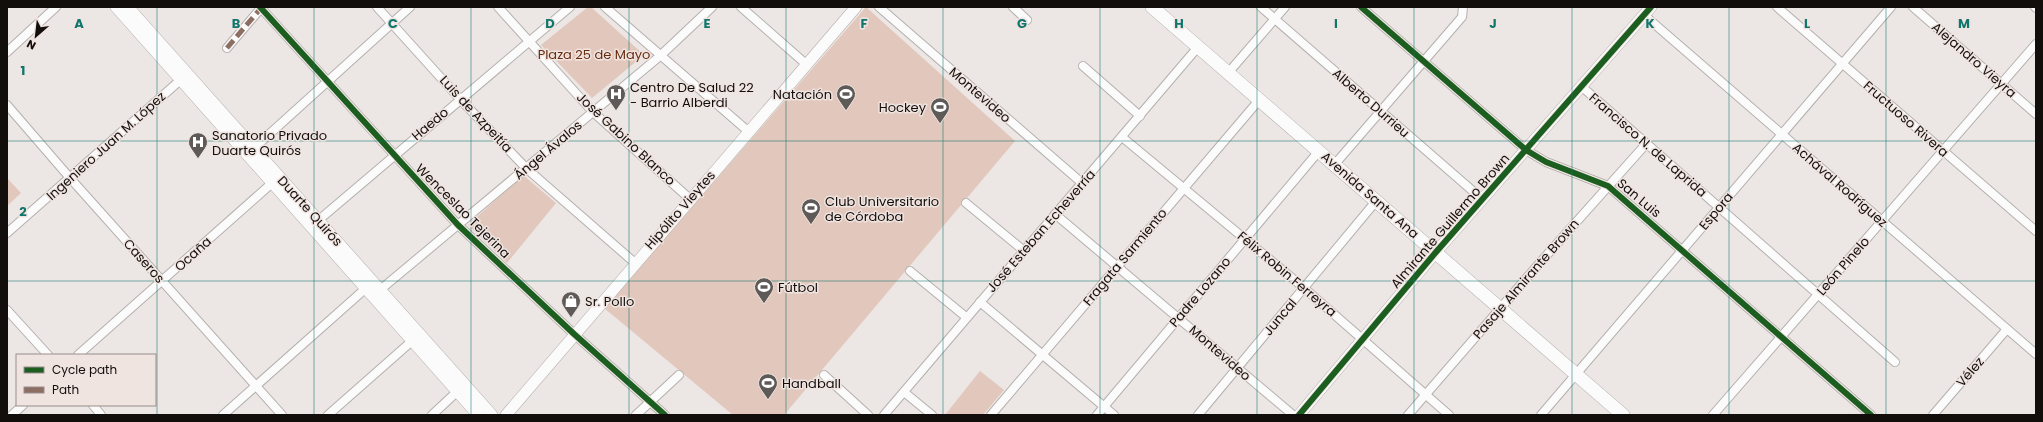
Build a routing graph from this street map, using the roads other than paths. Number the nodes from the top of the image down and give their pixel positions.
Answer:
1 (56, 7) edge
2 (116, 7) edge
3 (128, 7) edge
4 (377, 7) edge
5 (410, 7) edge
6 (498, 7) edge
7 (570, 7) edge
8 (604, 7) edge
9 (712, 7) edge
10 (741, 7) edge
11 (856, 7) edge
12 (879, 7) edge
13 (1013, 7) edge
14 (1152, 7) edge
15 (1261, 7) edge
16 (1285, 7) edge
17 (1361, 7) edge
18 (1463, 7) edge
19 (1777, 7) edge
20 (1891, 7) edge
21 (1913, 7) edge
22 (260, 8) edge
23 (1648, 11) edge
24 (1275, 19) junction
25 (1027, 20) dead end
26 (392, 23) junction
27 (530, 41) junction
28 (2036, 44) edge
29 (1198, 47) junction
30 (226, 48) dead end
31 (7, 52) edge
32 (660, 56) junction
33 (1423, 61) junction
34 (806, 64) junction
35 (1842, 64) junction
36 (1083, 66) dead end
37 (1228, 73) junction
38 (184, 77) junction
39 (327, 82) junction
40 (2001, 84) junction
41 (1581, 86) junction
42 (460, 99) junction
43 (1260, 99) junction
44 (7, 105) edge
45 (1380, 111) junction
46 (593, 112) junction
47 (2036, 114) edge
48 (1140, 116) junction
49 (749, 132) junction
50 (1782, 134) junction
51 (1122, 137) junction
52 (1646, 144) junction
53 (254, 148) junction
54 (1526, 150) junction
55 (1319, 151) junction
56 (1943, 151) junction
57 (393, 155) junction
58 (1335, 164) junction
59 (526, 168) junction
60 (70, 178) junction
61 (1082, 183) junction
62 (271, 184) junction
63 (1608, 186) junction
64 (1184, 187) junction
65 (690, 198) junction
66 (1482, 199) junction
67 (1377, 200) junction
68 (966, 203) dead end
69 (1719, 208) junction
70 (1055, 214) junction
71 (1882, 221) junction
72 (314, 223) junction
73 (458, 225) junction
74 (2036, 231) edge
75 (7, 233) edge
76 (1244, 238) junction
77 (1023, 250) junction
78 (1683, 250) junction
79 (1436, 252) junction
80 (635, 263) junction
81 (1117, 266) junction
82 (910, 272) dead end
83 (162, 281) junction
84 (1304, 288) junction
85 (365, 289) junction
86 (380, 290) junction
87 (1817, 295) junction
88 (980, 302) junction
89 (1501, 307) junction
90 (7, 310) edge
91 (966, 317) junction
92 (1179, 317) junction
93 (2007, 329) junction
94 (574, 334) junction
95 (1781, 337) junction
96 (1363, 339) junction
97 (412, 341) junction
98 (47, 354) edge
99 (79, 354) edge
100 (1042, 354) junction
101 (2036, 354) edge
102 (1895, 362) dead end
103 (1238, 368) junction
104 (1577, 373) junction
105 (680, 375) dead end
106 (824, 375) dead end
107 (256, 387) junction
108 (461, 388) junction
109 (904, 392) junction
110 (1425, 395) junction
111 (650, 402) junction
112 (22, 406) edge
113 (94, 406) edge
114 (1104, 406) junction
115 (12, 415) edge
116 (101, 415) edge
117 (223, 415) edge
118 (282, 415) edge
119 (328, 415) edge
120 (432, 415) edge
121 (478, 415) edge
122 (492, 415) edge
123 (506, 415) edge
124 (636, 415) edge
125 (665, 415) edge
126 (868, 415) edge
127 (884, 415) edge
128 (932, 415) edge
129 (991, 415) edge
130 (1097, 415) edge
131 (1114, 415) edge
132 (1198, 415) edge
133 (1293, 415) edge
134 (1299, 415) edge
135 (1408, 415) edge
136 (1449, 415) edge
137 (1540, 415) edge
138 (1623, 415) edge
139 (1713, 415) edge
140 (1871, 415) edge
141 (1933, 415) edge

1 - 31 street
2 - 38 main road, Duarte Quirós
3 - 38 main road, Duarte Quirós
4 - 26 street, Luis de Azpeitía
5 - 26 street
6 - 27 street, José Gabino Blanco
7 - 27 street, Haedo
8 - 32 street
9 - 32 street, Ángel Ávalos
10 - 34 street
11 - 34 main road, Hipólito Vieytes
12 - 61 street, Montevideo
13 - 25 street
14 - 29 main road, Avenida Santa Ana
15 - 24 street, Alberto Durrieu
16 - 24 street
17 - 33 street, San Luis
18 - 33 street
19 - 35 street, Fructuoso Rivera
20 - 35 street, Espora
21 - 40 street, Alejandro Vieyra
22 - 30 street
22 - 39 street, Wenceslao Tejerina
23 - 41 main road, Almirante Guillermo Brown
23 - 50 street, Achával Rodríguez
24 - 37 street
24 - 45 street, Alberto Durrieu
26 - 39 street
26 - 42 street, Luis de Azpeitía
27 - 42 street, Haedo
27 - 46 street, José Gabino Blanco
28 - 40 street, León Pinelo
29 - 37 main road, Avenida Santa Ana
29 - 48 street, José Esteban Echeverría
32 - 46 street, Ángel Ávalos
32 - 49 street
33 - 45 street
33 - 54 street, San Luis
34 - 49 main road, Hipólito Vieytes
35 - 50 street, Espora
35 - 56 street, Fructuoso Rivera
36 - 48 street
37 - 43 main road, Avenida Santa Ana
38 - 53 main road, Duarte Quirós
38 - 60 street, Ingeniero Juan M. López
38 - 62 main road, Duarte Quirós
39 - 53 street
39 - 57 street, Wenceslao Tejerina
40 - 47 street, Alejandro Vieyra
40 - 56 street, León Pinelo
41 - 52 street, Francisco N. de Laprida
41 - 54 main road, Almirante Guillermo Brown
42 - 57 street, Haedo
42 - 59 street, Luis de Azpeitía
43 - 55 main road, Avenida Santa Ana
43 - 64 street, Fragata Sarmiento
44 - 60 street, Caseros
45 - 58 street
45 - 66 street, Alberto Durrieu
46 - 59 street, Ángel Ávalos
46 - 65 street, José Gabino Blanco
48 - 51 street, José Esteban Echeverría
49 - 65 main road, Hipólito Vieytes
50 - 69 street, Espora
50 - 71 street, Achával Rodríguez
51 - 61 street, José Esteban Echeverría
51 - 64 street, Félix Robin Ferreyra
52 - 63 street, Pasaje Almirante Brown
52 - 69 street, Francisco N. de Laprida
53 - 72 main road, Duarte Quirós
54 - 63 street, San Luis
54 - 66 main road, Almirante Guillermo Brown
55 - 58 main road, Avenida Santa Ana
55 - 76 street, Padre Lozano
56 - 71 street, León Pinelo
56 - 74 street, Fructuoso Rivera
57 - 72 street, Haedo
57 - 73 street, Wenceslao Tejerina
58 - 67 main road, Avenida Santa Ana
59 - 73 street, Ángel Ávalos
59 - 80 street, Luis de Azpeitía
60 - 75 street, Ingeniero Juan M. López
60 - 83 street, Caseros
61 - 70 street, José Esteban Echeverría
62 - 72 main road, Duarte Quirós
62 - 83 street, Ocaña
63 - 78 street, San Luis
63 - 89 street, Pasaje Almirante Brown
64 - 76 street, Félix Robin Ferreyra
64 - 81 street, Fragata Sarmiento
65 - 80 main road, Hipólito Vieytes
66 - 79 main road, Almirante Guillermo Brown
67 - 79 main road, Avenida Santa Ana
67 - 84 street, Juncal
68 - 77 street
69 - 78 street, Espora
69 - 87 street, Francisco N. de Laprida
70 - 77 street, José Esteban Echeverría
70 - 81 street, Montevideo
71 - 87 street, León Pinelo
71 - 93 street, Achával Rodríguez
72 - 85 main road, Duarte Quirós
72 - 86 main road, Duarte Quirós
73 - 86 street, Ángel Ávalos
73 - 94 street, Wenceslao Tejerina
76 - 84 street, Félix Robin Ferreyra
76 - 92 street, Padre Lozano
77 - 88 street, José Esteban Echeverría
78 - 95 street, San Luis
78 - 104 street, Espora
79 - 89 main road, Avenida Santa Ana
79 - 96 main road, Almirante Guillermo Brown
80 - 94 main road, Hipólito Vieytes
81 - 92 street, Montevideo
81 - 100 street, Fragata Sarmiento
82 - 91 street
83 - 99 street, Ocaña
83 - 107 street, Caseros
84 - 96 street, Félix Robin Ferreyra
84 - 103 street, Juncal
85 - 97 main road, Duarte Quirós
85 - 107 street
86 - 108 main road, Duarte Quirós
87 - 95 street, León Pinelo
87 - 102 street, Francisco N. de Laprida
88 - 91 street, José Esteban Echeverría
88 - 100 street
89 - 104 main road, Avenida Santa Ana
89 - 110 street, Pasaje Almirante Brown
90 - 98 street
91 - 109 street, José Esteban Echeverría
92 - 103 street, Montevideo
92 - 114 street, Padre Lozano
93 - 101 street, Achával Rodríguez
93 - 141 street, Vélez
94 - 111 street, Wenceslao Tejerina
94 - 123 main road, Hipólito Vieytes
95 - 139 street, León Pinelo
95 - 140 street, San Luis
96 - 110 street, Félix Robin Ferreyra
96 - 134 main road, Almirante Guillermo Brown
97 - 108 main road, Duarte Quirós
97 - 119 street
100 - 114 street
100 - 129 street, Fragata Sarmiento
103 - 132 street, Juncal
103 - 133 street, Montevideo
104 - 137 street, Espora
104 - 138 main road, Avenida Santa Ana
105 - 111 street
106 - 126 street
107 - 117 street
107 - 118 street, Caseros
108 - 120 street
108 - 121 main road, Duarte Quirós
108 - 122 main road, Duarte Quirós
109 - 127 street, José Esteban Echeverría
109 - 128 street
110 - 135 street, Pasaje Almirante Brown
110 - 136 street, Félix Robin Ferreyra
111 - 124 street
111 - 125 street, Wenceslao Tejerina
112 - 115 street
113 - 116 street
114 - 130 street, Padre Lozano
114 - 131 street

